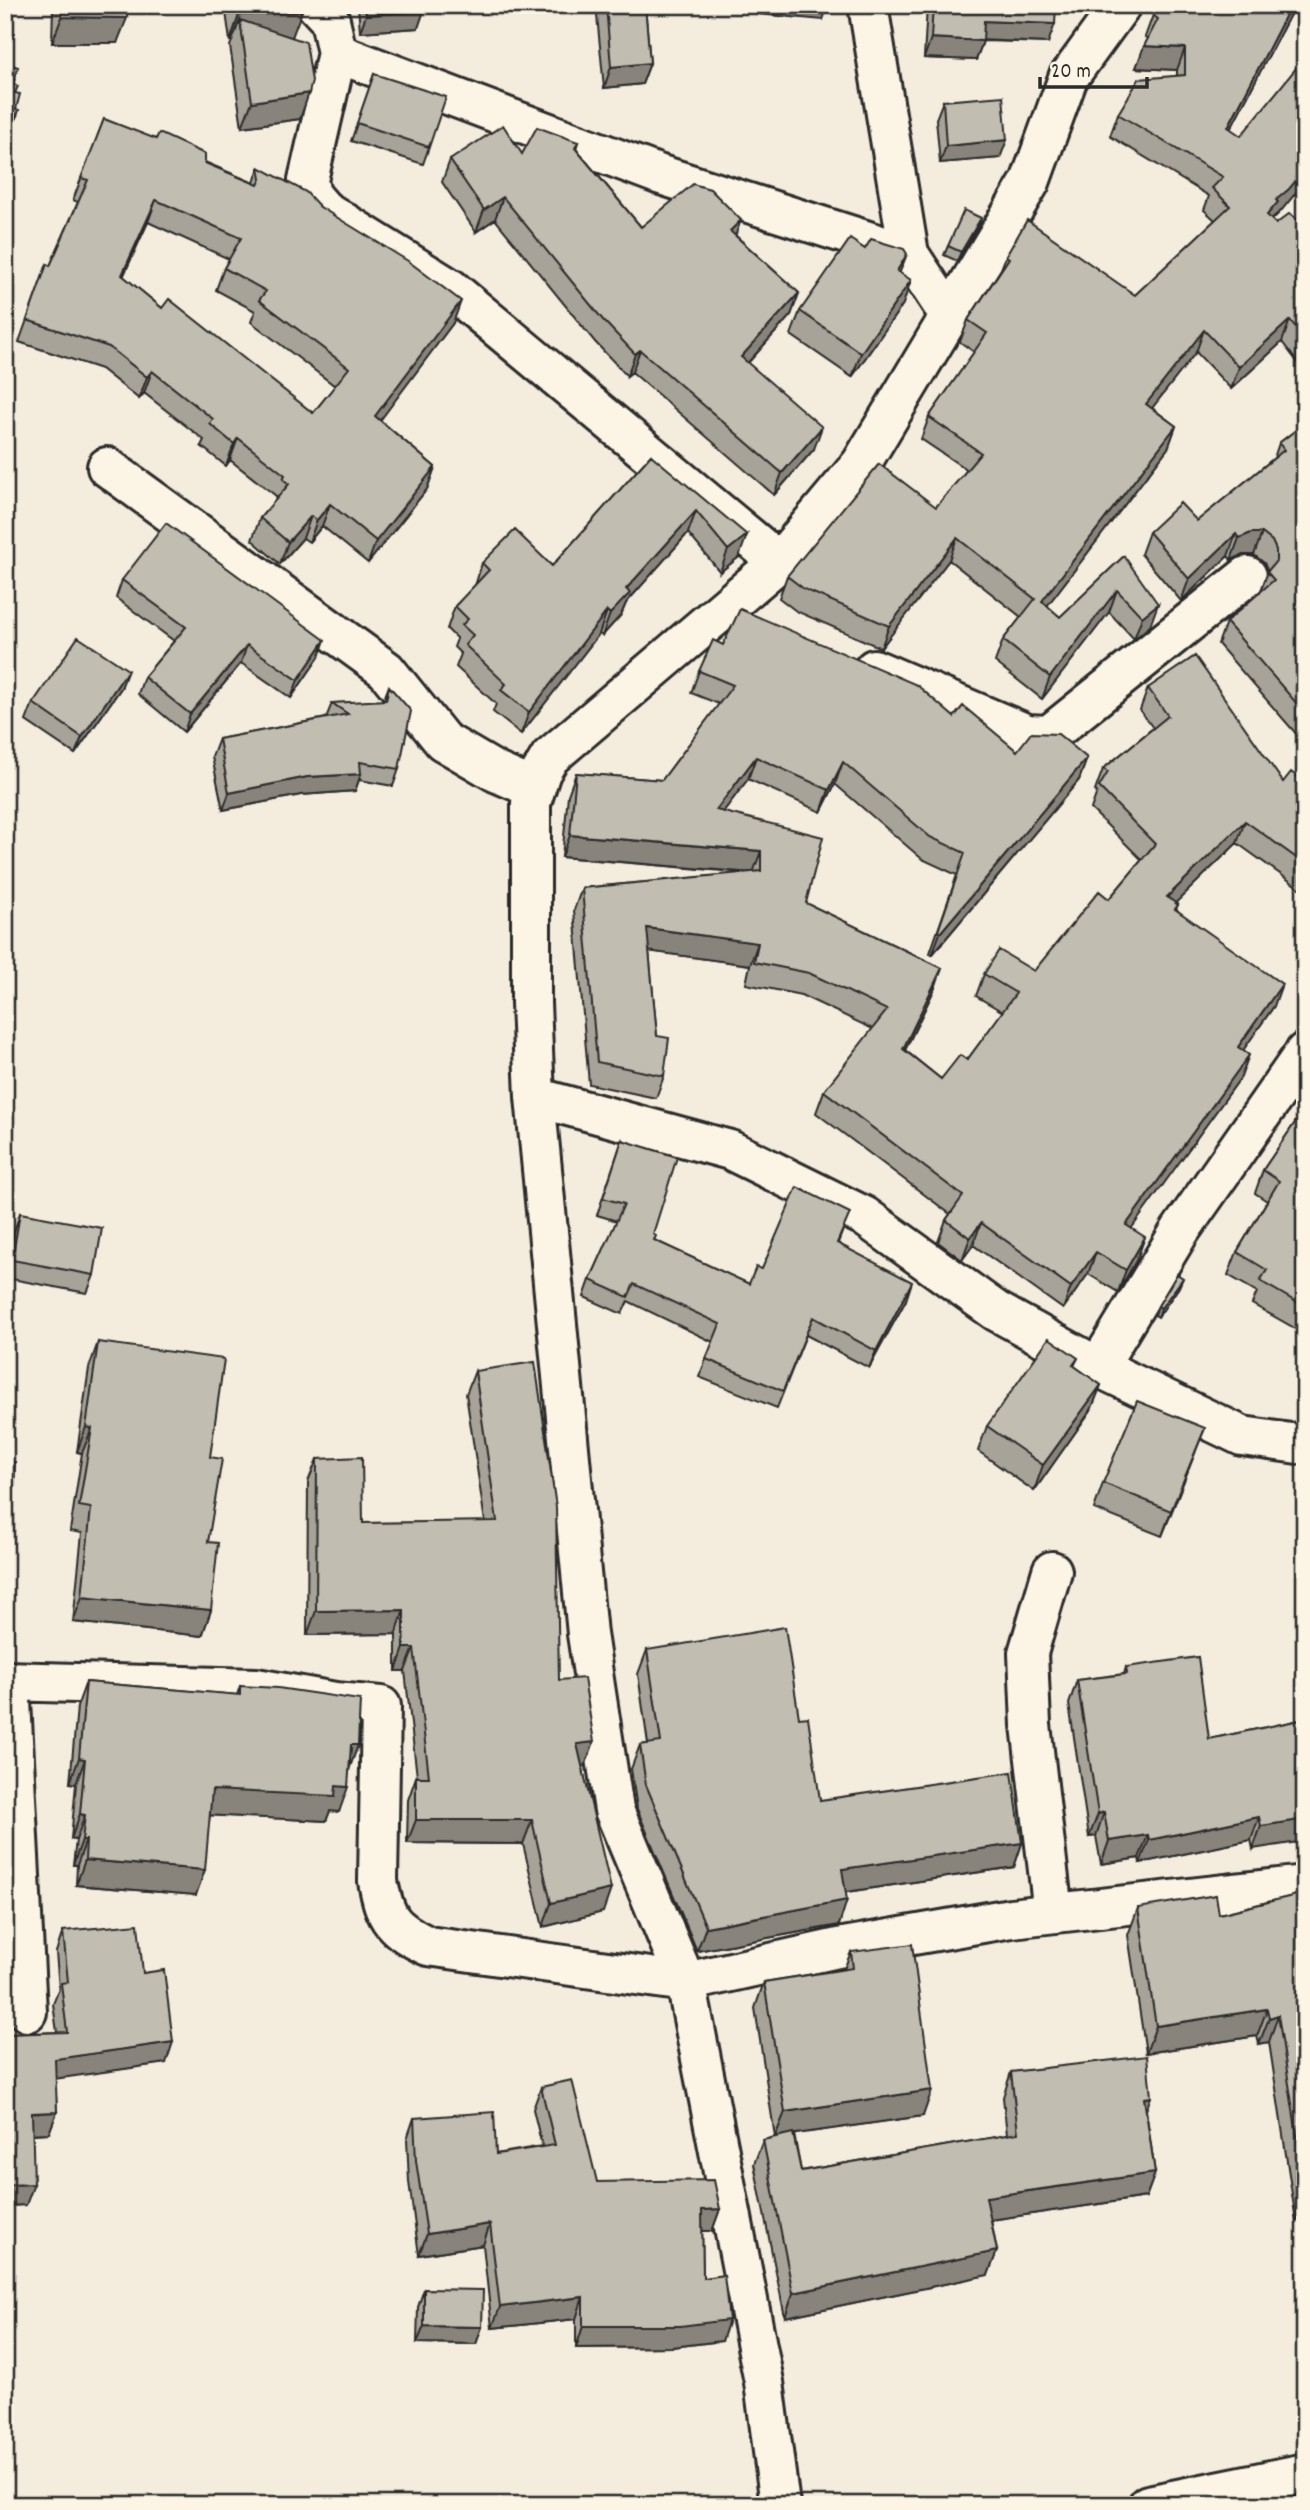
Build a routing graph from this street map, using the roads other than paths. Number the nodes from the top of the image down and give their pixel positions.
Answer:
1 (868, 5) edge
2 (1121, 5) edge
3 (328, 21) edge
4 (909, 254) junction
5 (949, 315) junction
6 (107, 467) dead end
7 (779, 562) junction
8 (1247, 576) dead end
9 (728, 605) junction
10 (766, 621) edge
11 (841, 654) edge
12 (535, 789) junction
13 (1305, 1052) edge
14 (535, 1097) junction
15 (1098, 1367) junction
16 (1305, 1445) edge
17 (1052, 1571) dead end
18 (8, 1681) edge
19 (1305, 1885) edge
20 (1053, 1913) junction
21 (686, 1982) junction
22 (27, 2012) dead end
23 (1305, 2473) edge
24 (780, 2505) edge
25 (1148, 2505) edge

1 - 4 main road
2 - 5 main road
3 - 4 main road
3 - 7 main road
4 - 5 main road
5 - 7 main road
6 - 12 main road
7 - 9 main road
8 - 11 main road
9 - 10 main road
9 - 12 main road
12 - 14 main road
13 - 15 main road
14 - 15 main road
14 - 21 main road
15 - 16 main road
17 - 20 main road
18 - 21 main road
18 - 22 main road
19 - 20 main road
20 - 21 main road
21 - 24 main road
23 - 25 main road

